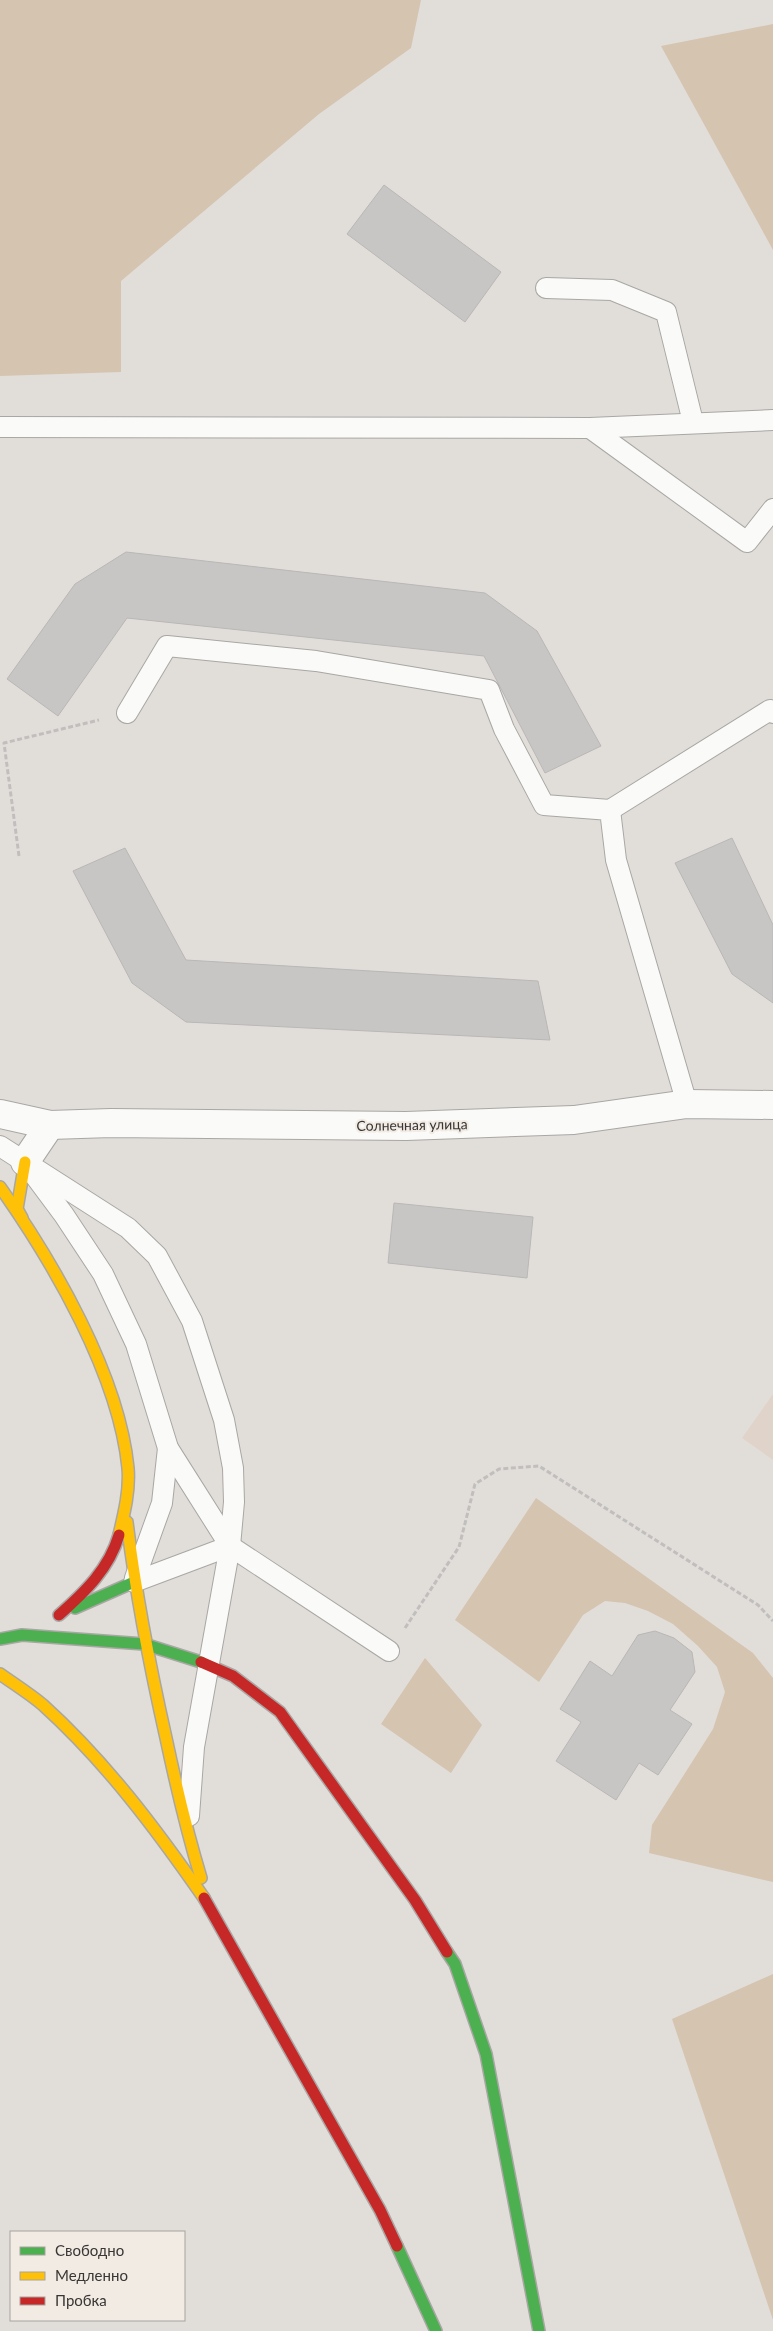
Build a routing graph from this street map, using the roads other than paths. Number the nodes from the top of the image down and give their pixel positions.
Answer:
1 (546, 288) dead end
2 (773, 420) edge
3 (693, 422) junction
4 (0, 427) edge
5 (590, 428) junction
6 (773, 509) edge
7 (773, 713) edge
8 (127, 714) road end
9 (610, 810) junction
10 (687, 1104) junction
11 (773, 1104) edge
12 (0, 1114) edge
13 (50, 1125) junction
14 (0, 1146) edge
15 (24, 1162) junction
16 (0, 1187) edge
17 (17, 1209) junction
18 (168, 1448) junction
19 (125, 1505) junction
20 (230, 1546) junction
21 (134, 1582) junction
22 (51, 1619) junction
23 (22, 1635) junction
24 (0, 1639) edge
25 (144, 1644) junction
26 (389, 1652) road end
27 (209, 1664) junction
28 (0, 1674) edge
29 (188, 1838) junction
30 (211, 1908) junction
31 (436, 2331) edge
32 (539, 2331) edge

1 - 3 lane
2 - 3 lane
3 - 5 lane
4 - 5 lane
5 - 6 lane
7 - 9 lane
8 - 9 lane
9 - 10 lane
10 - 11 street, Солнечная улица
10 - 13 street, Солнечная улица
12 - 13 street, Солнечная улица
13 - 15 street
14 - 15 lane
15 - 17 main road
15 - 18 lane
15 - 20 lane
16 - 17 main road
17 - 19 main road
18 - 20 lane
18 - 21 lane
19 - 21 main road
19 - 22 main road
20 - 21 lane
20 - 26 lane
20 - 27 lane
21 - 22 main road
21 - 25 main road
22 - 23 main road
23 - 24 main road
23 - 25 main road
25 - 27 main road
25 - 29 main road
27 - 29 lane
27 - 32 main road
28 - 30 main road
29 - 30 main road
30 - 31 main road

